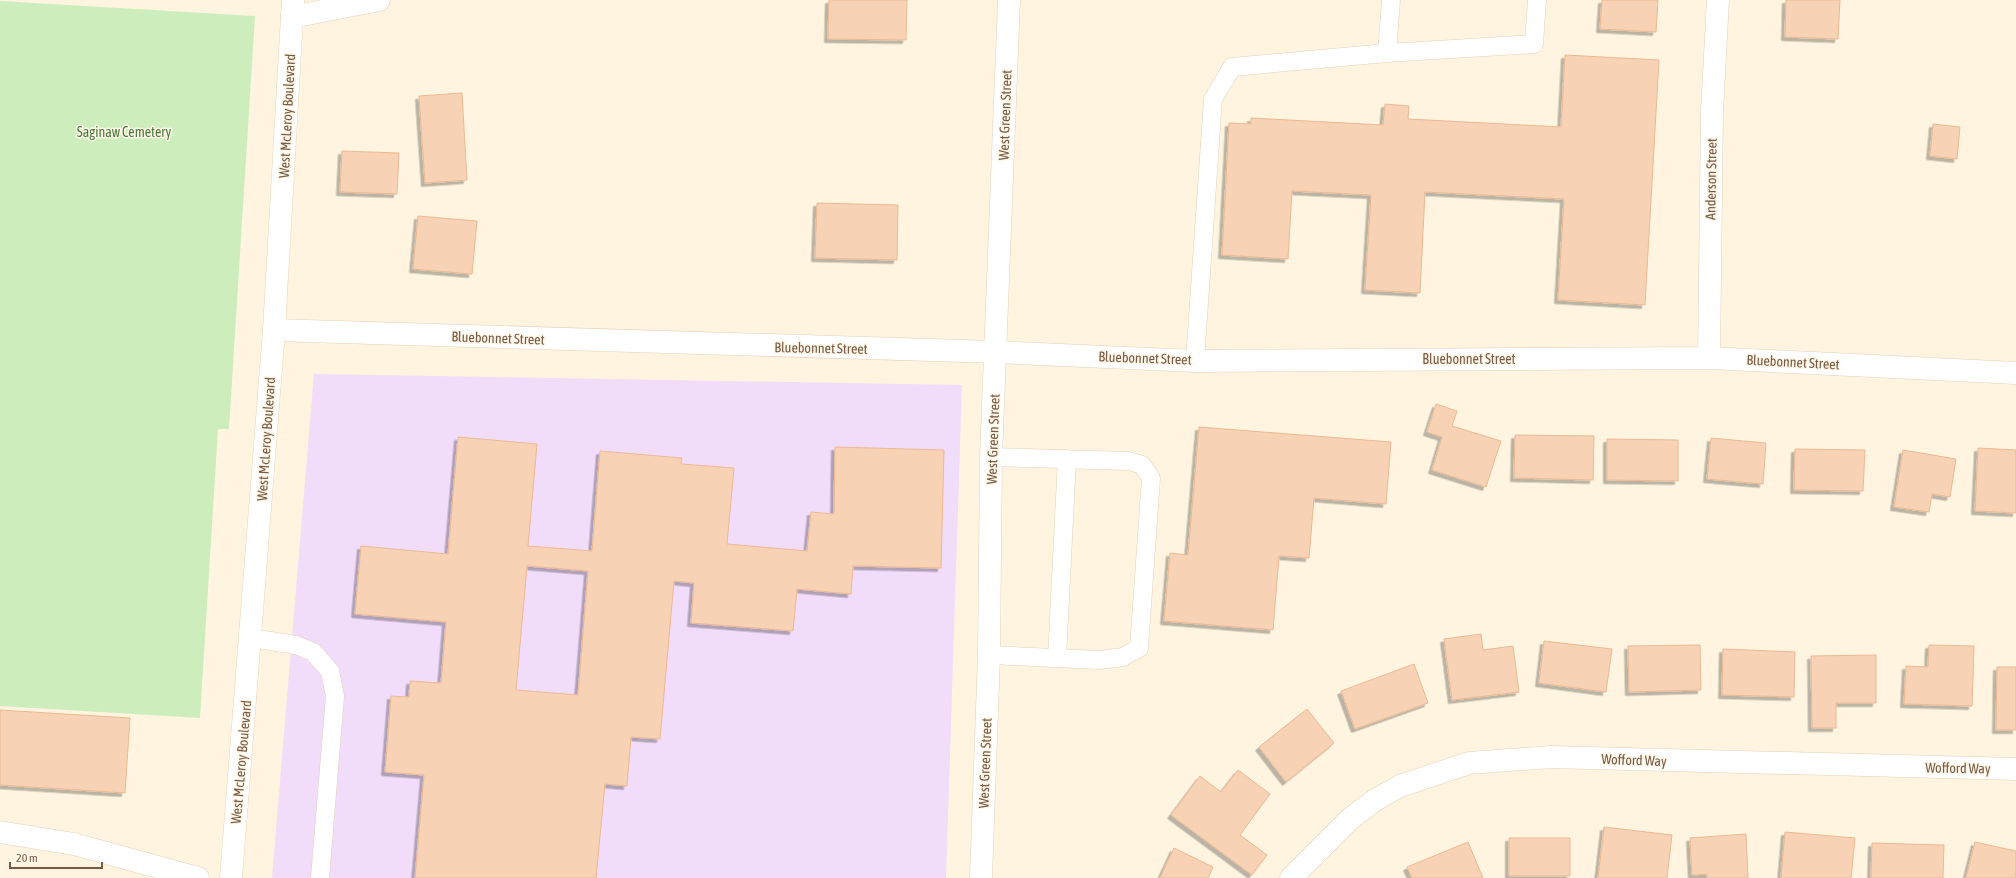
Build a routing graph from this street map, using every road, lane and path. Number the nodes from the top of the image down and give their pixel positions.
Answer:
1 (380, 0) edge
2 (1009, 0) edge
3 (1391, 0) edge
4 (1537, 0) edge
5 (1718, 0) edge
6 (293, 9) edge
7 (1387, 53) junction
8 (274, 330) junction
9 (996, 352) junction
10 (1709, 358) junction
11 (1195, 361) junction
12 (2016, 373) edge
13 (991, 457) junction
14 (1067, 459) junction
15 (251, 638) junction
16 (989, 655) junction
17 (1058, 658) junction
18 (2016, 769) edge
19 (0, 832) edge
20 (198, 878) edge
21 (231, 878) edge
22 (320, 878) edge
23 (981, 878) edge
24 (1291, 878) edge

1 - 6 street
2 - 9 street, West Green Street
3 - 7 lane
4 - 7 lane
5 - 10 street, Anderson Street
6 - 8 street, West McLeroy Boulevard
7 - 11 lane
8 - 9 street, Bluebonnet Street
8 - 15 street, West McLeroy Boulevard
9 - 11 street, Bluebonnet Street
9 - 13 street, West Green Street
10 - 11 street, Bluebonnet Street
10 - 12 street, Bluebonnet Street
13 - 14 lane
13 - 16 street, West Green Street
14 - 17 lane
14 - 17 lane
15 - 21 street, West McLeroy Boulevard
15 - 22 lane
16 - 17 lane
16 - 23 street, West Green Street
18 - 24 street, Wofford Way
19 - 20 street

